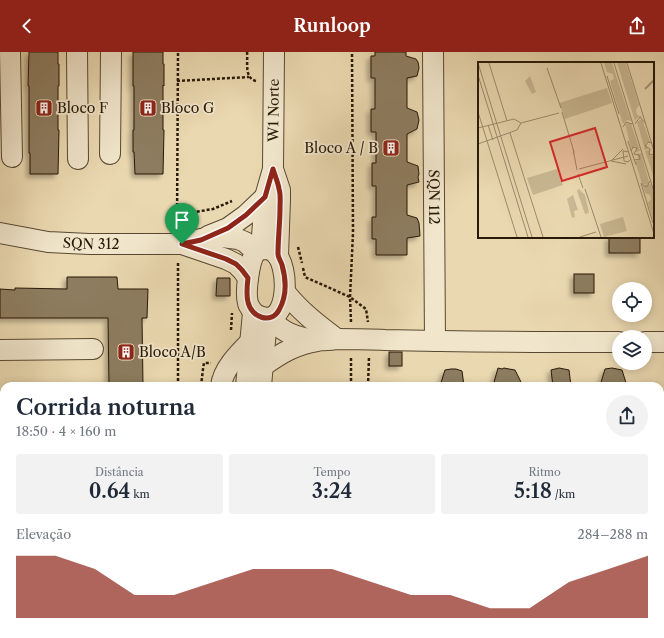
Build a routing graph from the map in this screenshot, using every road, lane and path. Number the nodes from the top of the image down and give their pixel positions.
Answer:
1 (10, 52) edge
2 (77, 52) edge
3 (111, 52) edge
4 (178, 52) edge
5 (248, 52) edge
6 (274, 52) edge
7 (352, 52) edge
8 (434, 52) edge
9 (249, 77) junction
10 (177, 81) junction
11 (258, 84) dead end
12 (110, 154) dead end
13 (12, 157) dead end
14 (78, 159) dead end
15 (273, 169) junction
16 (265, 197) junction
17 (236, 198) dead end
18 (177, 214) junction
19 (0, 233) edge
20 (296, 240) dead end
21 (187, 242) junction
22 (265, 252) junction
23 (248, 278) junction
24 (285, 292) junction
25 (350, 298) junction
26 (232, 308) dead end
27 (263, 316) junction
28 (232, 333) dead end
29 (353, 339) junction
30 (318, 341) junction
31 (435, 341) junction
32 (250, 342) junction
33 (612, 342) edge
34 (652, 342) edge
35 (664, 342) edge
36 (93, 349) dead end
37 (0, 350) edge
38 (217, 363) dead end
39 (263, 366) junction
40 (178, 382) edge
41 (201, 382) edge
42 (222, 382) edge
43 (246, 382) edge
44 (261, 382) edge
45 (351, 382) edge
46 (367, 382) edge

1 - 13 street
2 - 14 street
3 - 12 street
4 - 10 path
5 - 9 path
6 - 15 street, W1 Norte
7 - 25 path
8 - 31 street, SQN 112
9 - 10 path
9 - 11 path
10 - 18 path
15 - 16 street, W1 Norte
15 - 22 street, W1 Norte
16 - 21 street
16 - 22 street, W1 Norte
17 - 18 path
18 - 21 path
19 - 21 street, SQN 312
20 - 25 path
21 - 22 street, SQN 312
21 - 23 street, SQN 312
21 - 40 path
22 - 23 street
22 - 24 street
23 - 27 street
24 - 27 street
24 - 29 street
25 - 29 path
25 - 29 path
26 - 28 path
27 - 30 street
27 - 32 street
27 - 39 street
29 - 30 street
29 - 31 street
29 - 45 path
29 - 46 path
30 - 39 street
31 - 33 street
32 - 42 street
32 - 43 street
34 - 35 street
36 - 37 street
38 - 41 path
39 - 44 street

